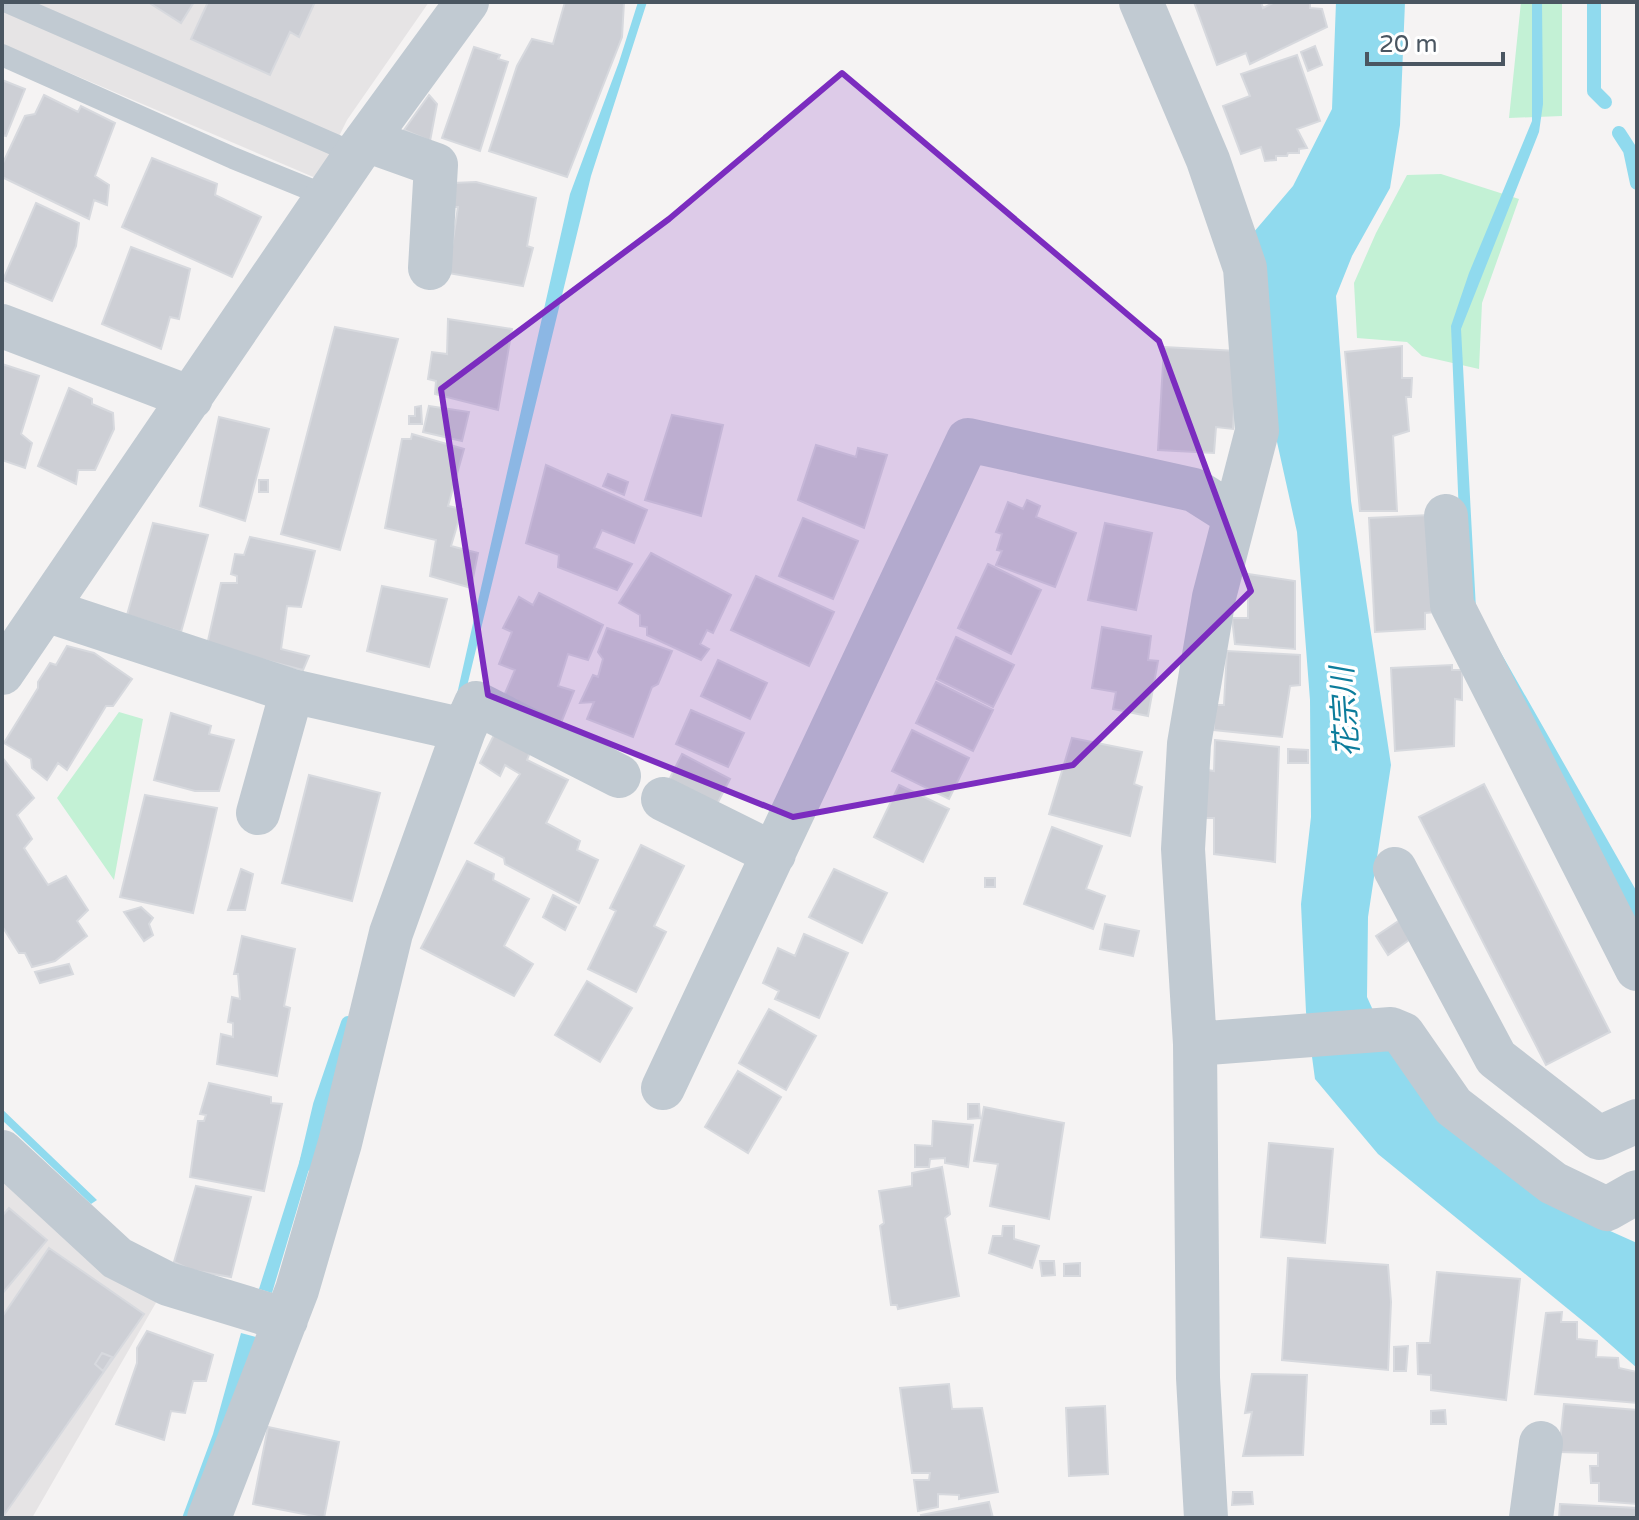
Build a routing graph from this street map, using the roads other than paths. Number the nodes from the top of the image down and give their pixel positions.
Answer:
1 (7, 2) edge
2 (467, 2) edge
3 (1141, 2) edge
4 (2, 55) edge
5 (361, 147) junction
6 (329, 197) junction
7 (430, 268) dead end
8 (2, 326) edge
9 (191, 398) junction
10 (1235, 516) junction
11 (1446, 516) dead end
12 (46, 610) junction
13 (2, 673) edge
14 (292, 691) junction
15 (464, 730) junction
16 (619, 776) joint
17 (663, 799) joint
18 (258, 813) dead end
19 (774, 854) junction
20 (1395, 869) dead end
21 (1637, 969) edge
22 (1195, 1044) junction
23 (663, 1088) dead end
24 (1637, 1121) edge
25 (2, 1152) edge
26 (1637, 1192) edge
27 (286, 1320) junction
28 (1541, 1443) dead end
29 (209, 1518) edge
30 (1206, 1518) edge
31 (1531, 1518) edge

1 - 5 lane
2 - 5 street
3 - 10 street
4 - 6 lane
5 - 6 street
5 - 7 street
6 - 9 street
8 - 9 street
9 - 12 street
10 - 19 street
10 - 22 street
11 - 21 street
12 - 13 street
12 - 14 street
14 - 15 street
14 - 18 street
15 - 16 street
15 - 27 street
16 - 17 lane
17 - 19 street
19 - 23 street
20 - 24 street
22 - 26 street
22 - 30 street
25 - 27 street
27 - 29 street
28 - 31 street

